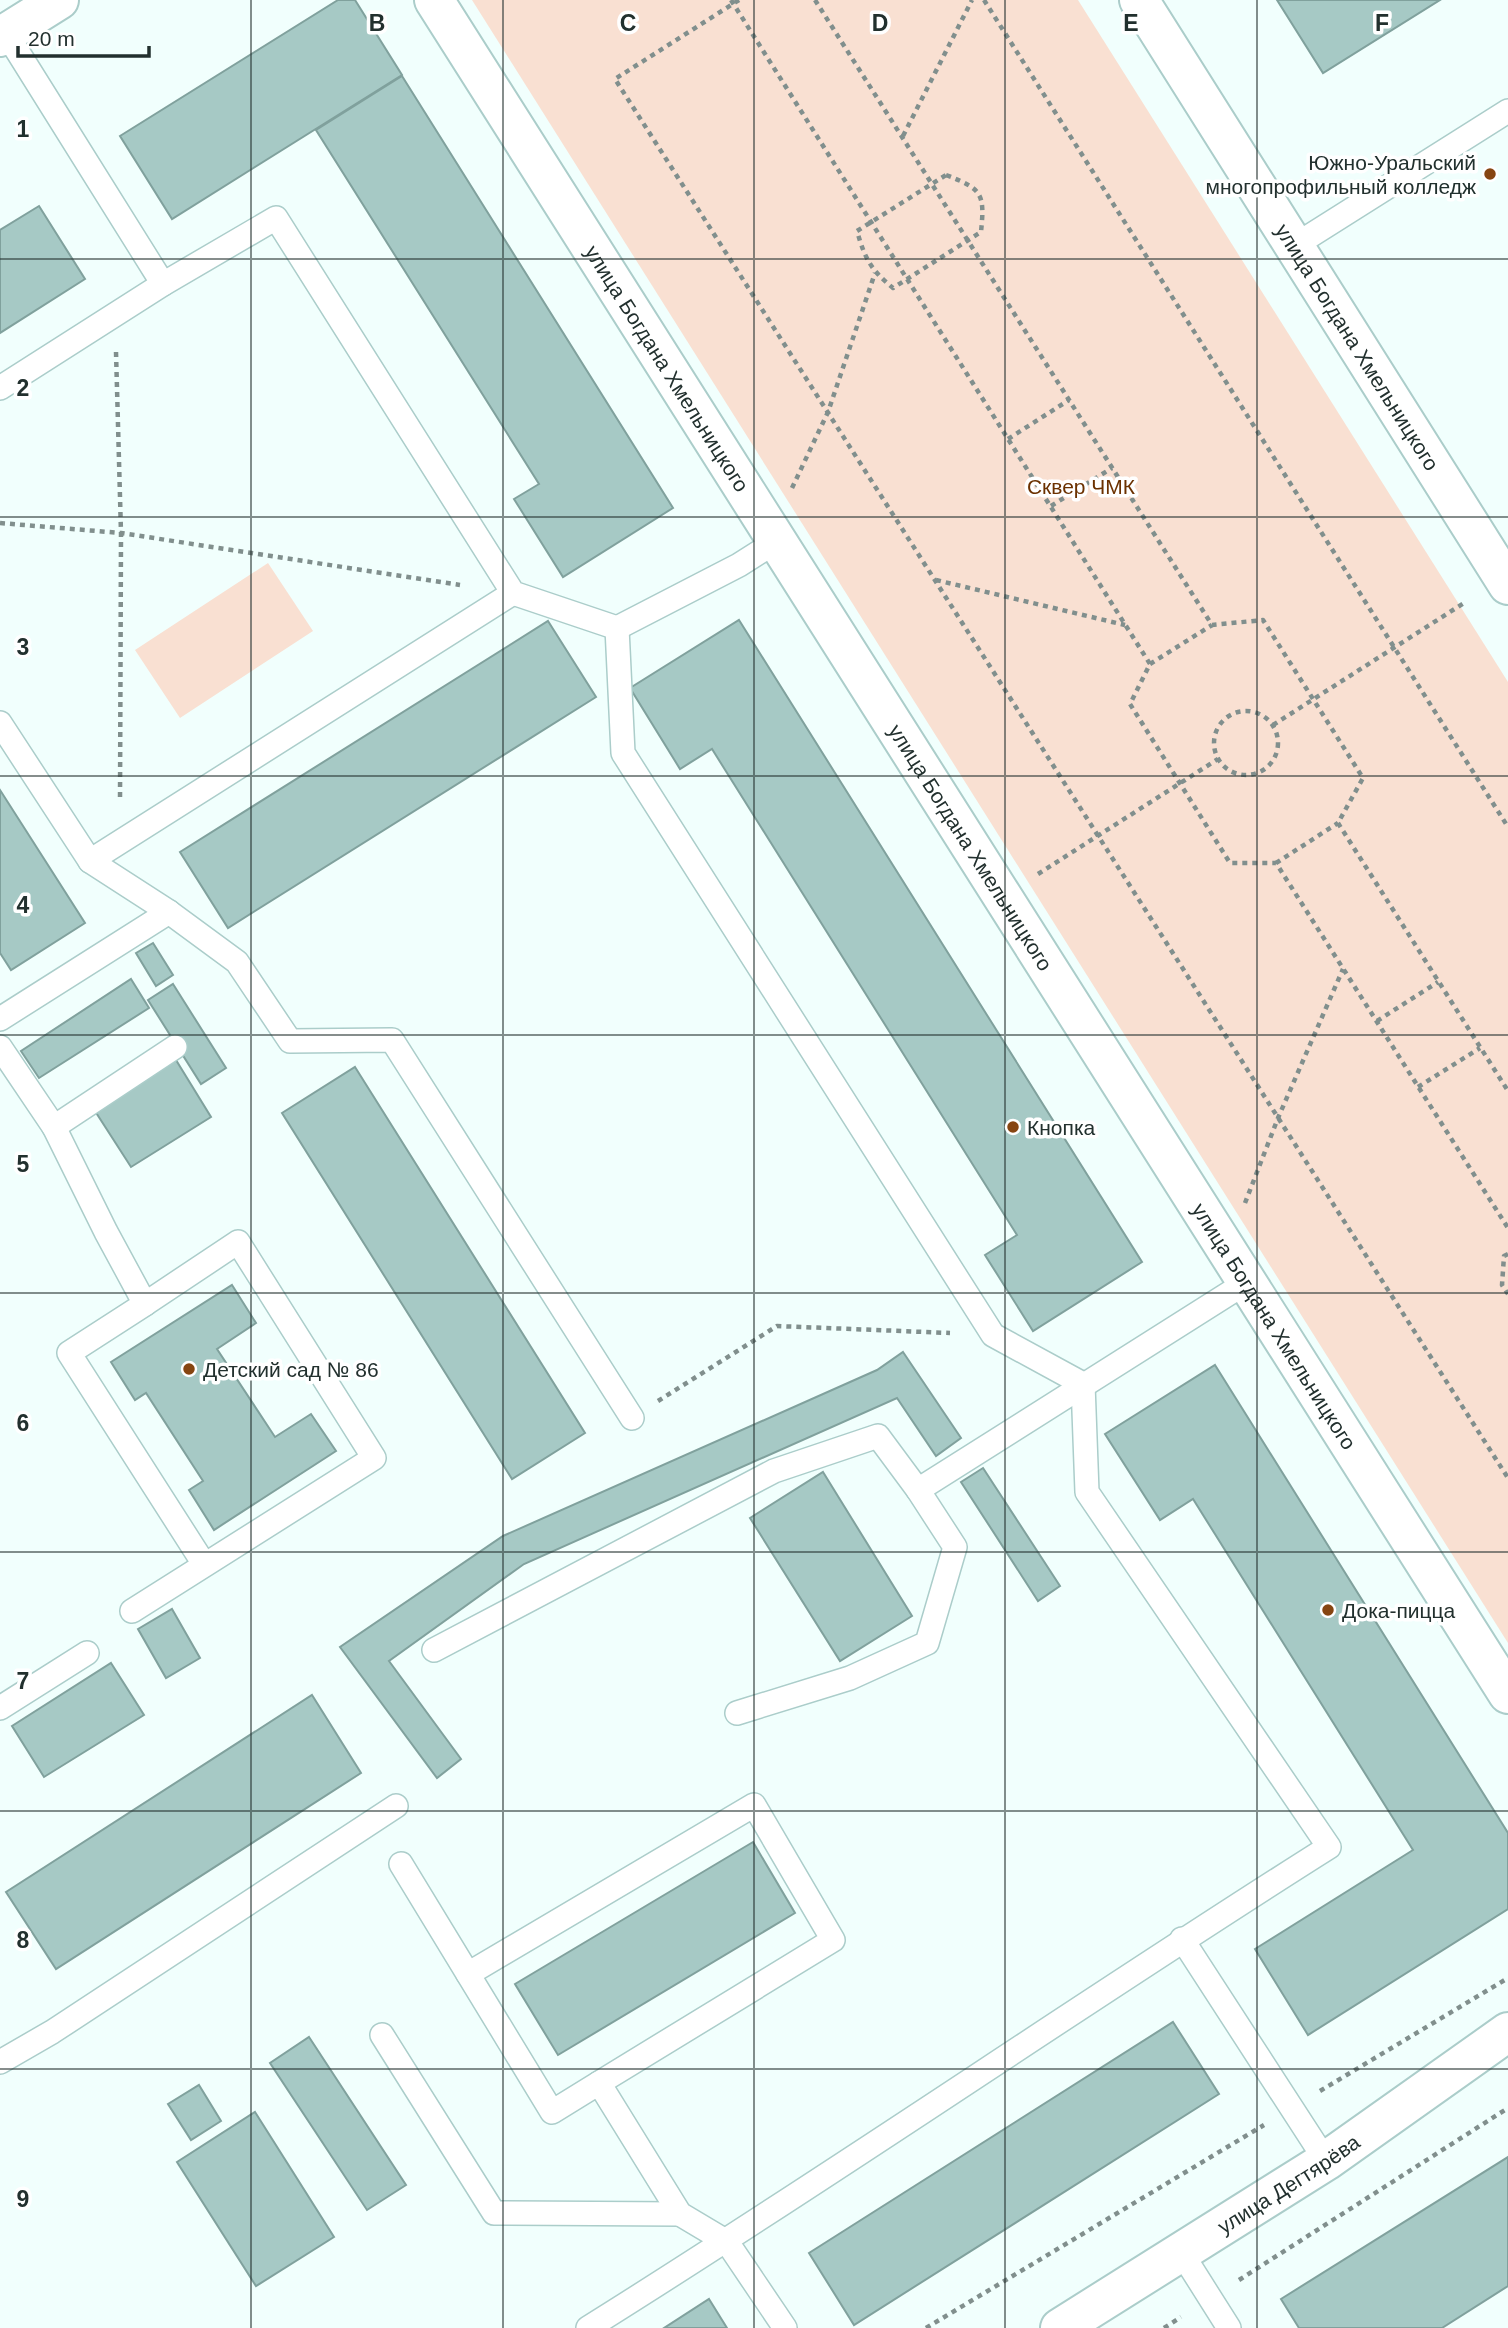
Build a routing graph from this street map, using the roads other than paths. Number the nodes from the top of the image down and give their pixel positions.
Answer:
1 (59, 0) edge
2 (434, 0) edge
3 (1139, 0) edge
4 (3, 35) edge
5 (1508, 111) edge
6 (1294, 246) junction
7 (163, 284) junction
8 (0, 388) edge
9 (771, 532) junction
10 (1508, 585) edge
11 (513, 593) junction
12 (617, 628) junction
13 (0, 723) edge
14 (90, 861) junction
15 (169, 912) junction
16 (0, 1019) edge
17 (0, 1047) edge
18 (175, 1047) dead end
19 (54, 1127) junction
20 (1247, 1282) junction
21 (145, 1304) junction
22 (1083, 1384) junction
23 (632, 1418) road end
24 (918, 1490) junction
25 (204, 1564) junction
26 (132, 1611) dead end
27 (435, 1650) dead end
28 (87, 1653) dead end
29 (1508, 1694) edge
30 (0, 1708) edge
31 (737, 1713) dead end
32 (396, 1806) dead end
33 (401, 1864) dead end
34 (1182, 1939) junction
35 (468, 1974) junction
36 (1508, 2032) edge
37 (382, 2035) dead end
38 (0, 2062) edge
39 (599, 2082) junction
40 (1326, 2161) junction
41 (680, 2214) junction
42 (727, 2242) junction
43 (1181, 2252) junction
44 (588, 2328) edge
45 (785, 2328) edge
46 (1060, 2328) edge
47 (1229, 2328) edge

1 - 4 street
2 - 9 street, улица Богдана Хмельницкого
3 - 6 street, улица Богдана Хмельницкого
4 - 7 lane
5 - 6 lane
6 - 10 street, улица Богдана Хмельницкого
7 - 8 lane
7 - 11 lane
9 - 12 lane
9 - 20 street, улица Богдана Хмельницкого
11 - 12 lane
11 - 14 lane
12 - 22 lane
13 - 14 lane
14 - 15 lane
15 - 16 lane
15 - 23 lane
17 - 19 lane
18 - 19 lane
19 - 21 lane
20 - 22 lane
20 - 29 street, улица Богдана Хмельницкого
21 - 25 lane
21 - 25 lane
22 - 24 lane
22 - 34 lane
24 - 27 lane
24 - 31 lane
25 - 26 lane
28 - 30 lane
32 - 38 lane
33 - 35 lane
34 - 40 lane
34 - 42 lane
35 - 39 lane
35 - 39 lane
36 - 40 street, улица Дегтярёва
37 - 41 lane
39 - 41 lane
40 - 43 street, улица Дегтярёва
41 - 42 lane
42 - 44 lane
42 - 45 lane
43 - 46 street, улица Дегтярёва
43 - 47 lane

